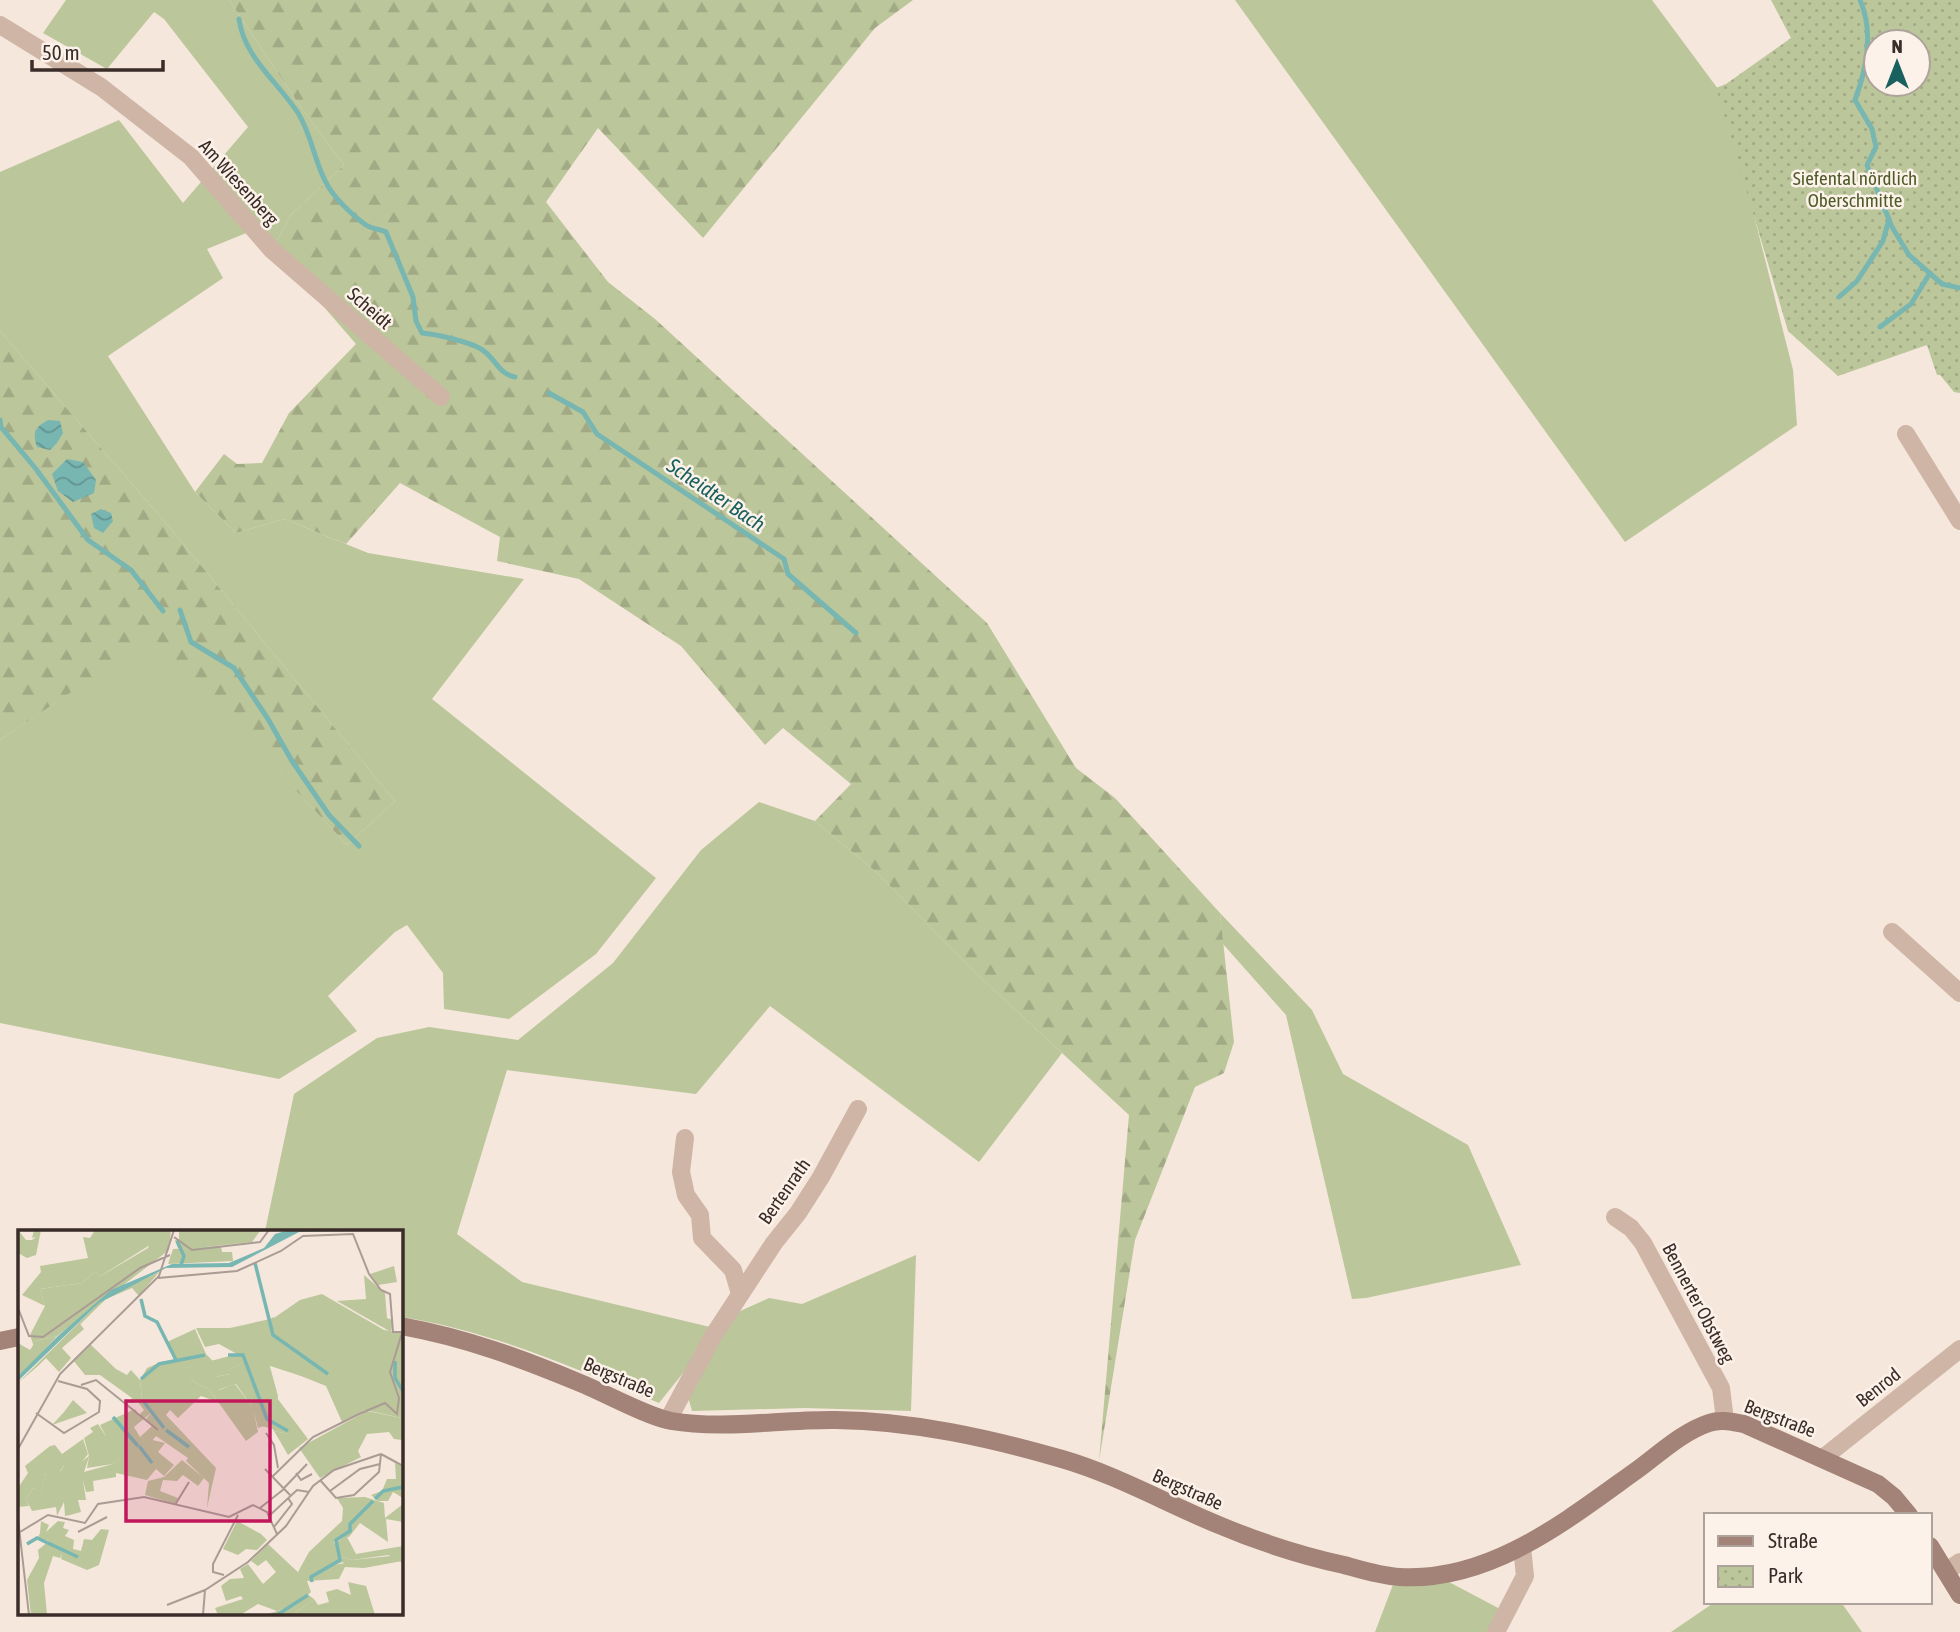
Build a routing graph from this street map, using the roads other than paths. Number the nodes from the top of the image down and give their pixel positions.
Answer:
1 (0, 25) edge
2 (272, 250) joint
3 (441, 397) dead end
4 (1906, 434) dead end
5 (1960, 521) edge
6 (1892, 932) dead end
7 (1960, 993) edge
8 (858, 1109) dead end
9 (685, 1138) dead end
10 (1615, 1217) dead end
11 (740, 1294) junction
12 (402, 1326) edge
13 (18, 1337) edge
14 (0, 1340) edge
15 (1960, 1349) edge
16 (668, 1420) junction
17 (1725, 1420) junction
18 (1823, 1458) junction
19 (1907, 1513) edge
20 (1522, 1547) junction
21 (1932, 1548) edge
22 (1954, 1567) edge
23 (1960, 1595) edge
24 (1496, 1632) edge

1 - 2 street, Am Wiesenberg
2 - 3 street, Scheidt
4 - 5 street
6 - 7 street
8 - 11 street, Bertenrath
9 - 11 street
10 - 17 street, Bennerter Obstweg
11 - 16 street, Bertenrath
12 - 16 street, Bergstraße
13 - 14 street
15 - 18 street, Benrod
16 - 20 street, Bergstraße
17 - 18 street, Bergstraße
17 - 20 street, Bergstraße
18 - 19 street, Bergstraße
20 - 24 street
21 - 22 street
22 - 23 street

